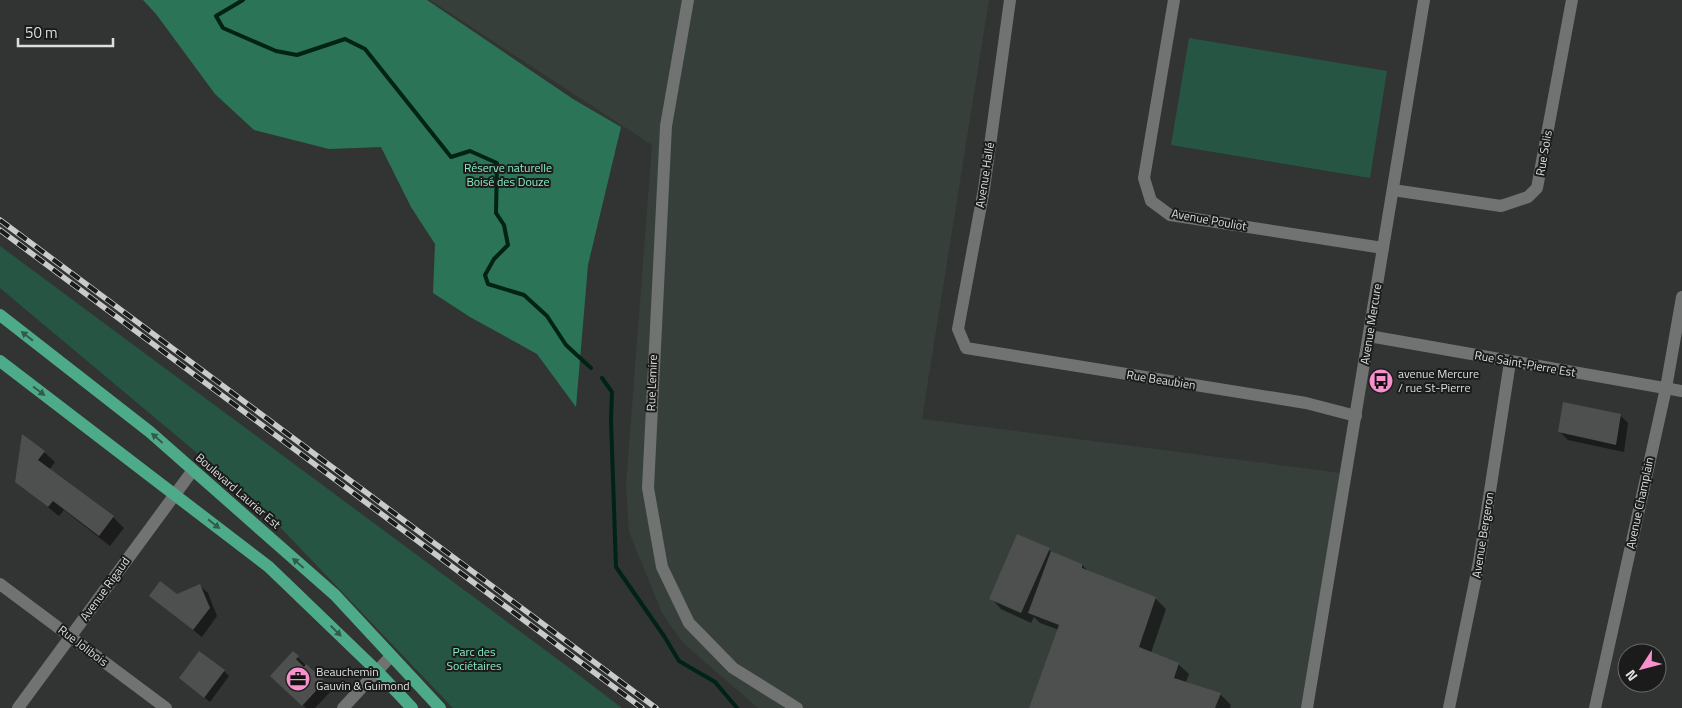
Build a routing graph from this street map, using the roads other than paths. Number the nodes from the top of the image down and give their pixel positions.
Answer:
1 (688, 0) edge
2 (1010, 0) edge
3 (1174, 0) edge
4 (1424, 0) edge
5 (1572, 0) edge
6 (1393, 190) junction
7 (1383, 248) junction
8 (1682, 297) edge
9 (0, 315) edge
10 (1369, 336) junction
11 (966, 348) joint
12 (0, 361) edge
13 (1510, 362) junction
14 (1666, 388) junction
15 (1682, 390) edge
16 (1356, 416) junction
17 (193, 470) junction
18 (176, 494) junction
19 (0, 584) edge
20 (70, 637) junction
21 (391, 656) junction
22 (376, 670) junction
23 (18, 708) edge
24 (166, 708) edge
25 (343, 708) edge
26 (412, 708) edge
27 (440, 708) edge
28 (797, 708) edge
29 (1307, 708) edge
30 (1449, 708) edge
31 (1595, 708) edge

1 - 28 street, Rue Lemire
2 - 11 street, Avenue Hallé
3 - 7 street, Avenue Pouliot
4 - 6 street, Avenue Mercure
5 - 6 street, Rue Solis
6 - 7 street, Avenue Mercure
7 - 10 street, Avenue Mercure
8 - 14 street, Avenue Champlain
17 -> 9 main road, Boulevard Laurier Est
10 - 13 street, Rue Saint-Pierre Est
10 - 16 street, Avenue Mercure
11 - 16 street, Rue Beaubien
12 -> 18 main road
13 - 14 street, Rue Saint-Pierre Est
13 - 30 street, Avenue Bergeron
14 - 15 street, Rue Saint-Pierre Est
14 - 31 street, Avenue Champlain
16 - 29 street, Avenue Mercure
17 - 18 street, Avenue Rigaud
21 -> 17 main road, Boulevard Laurier Est
18 - 20 street, Avenue Rigaud
18 -> 22 main road
19 - 20 street, Rue Jolibois
20 - 23 street, Avenue Rigaud
20 - 24 street, Rue Jolibois
21 - 22 street
21 - 27 main road, Boulevard Laurier Est
22 - 25 street
22 - 26 main road

